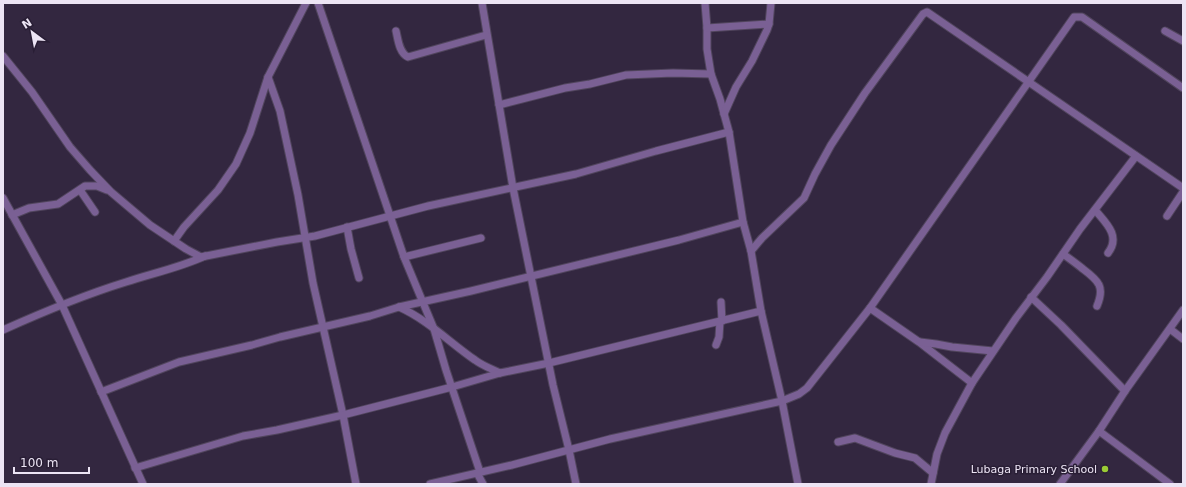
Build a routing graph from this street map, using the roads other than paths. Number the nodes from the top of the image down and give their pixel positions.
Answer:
1 (306, 3) edge
2 (318, 3) edge
3 (482, 3) edge
4 (705, 3) edge
5 (771, 3) edge
6 (769, 24) junction
7 (707, 28) junction
8 (396, 31) dead end
9 (1166, 31) dead end
10 (486, 35) junction
11 (1183, 41) edge
12 (3, 56) edge
13 (711, 74) junction
14 (268, 77) junction
15 (1029, 81) junction
16 (1183, 88) edge
17 (499, 105) junction
18 (724, 114) junction
19 (729, 132) junction
20 (1136, 156) junction
21 (514, 188) junction
22 (1183, 188) edge
23 (80, 190) junction
24 (111, 192) junction
25 (1183, 192) edge
26 (3, 198) edge
27 (1095, 210) junction
28 (95, 212) dead end
29 (12, 215) junction
30 (390, 216) junction
31 (1167, 216) dead end
32 (743, 222) junction
33 (347, 227) junction
34 (305, 238) junction
35 (481, 238) dead end
36 (174, 241) junction
37 (751, 251) junction
38 (1108, 253) dead end
39 (1063, 254) junction
40 (205, 256) junction
41 (404, 257) junction
42 (531, 276) junction
43 (359, 278) dead end
44 (1031, 297) junction
45 (423, 302) junction
46 (721, 302) dead end
47 (62, 305) junction
48 (1096, 306) dead end
49 (399, 307) junction
50 (870, 308) junction
51 (761, 310) junction
52 (1183, 310) edge
53 (721, 321) junction
54 (322, 327) junction
55 (434, 329) junction
56 (1170, 329) junction
57 (3, 330) edge
58 (1183, 339) edge
59 (919, 342) junction
60 (716, 345) dead end
61 (993, 351) junction
62 (549, 363) junction
63 (500, 373) junction
64 (972, 383) junction
65 (452, 387) junction
66 (1125, 391) junction
67 (101, 392) junction
68 (782, 401) junction
69 (343, 416) junction
70 (1098, 431) junction
71 (838, 442) dead end
72 (569, 450) junction
73 (135, 468) junction
74 (479, 473) junction
75 (933, 473) junction
76 (143, 484) edge
77 (356, 484) edge
78 (430, 484) edge
79 (483, 484) edge
80 (576, 484) edge
81 (798, 484) edge
82 (931, 484) edge
83 (1060, 484) edge
84 (1170, 484) edge

1 - 14 street
2 - 30 street
3 - 10 street
4 - 7 street
5 - 6 street
6 - 7 street
6 - 18 street
7 - 13 street
8 - 10 street
9 - 11 street
10 - 17 street
12 - 24 street
13 - 17 street
13 - 18 street
14 - 34 street
14 - 36 street
15 - 16 street
15 - 20 street
15 - 37 street
15 - 50 street
17 - 21 street
18 - 19 street
19 - 21 street
19 - 32 street
20 - 22 street
20 - 27 street
21 - 30 street
21 - 42 street
23 - 24 street
23 - 28 street
23 - 29 street
24 - 36 street
25 - 31 street
26 - 29 street
27 - 38 street
27 - 39 street
29 - 47 street
30 - 33 street
30 - 41 street
32 - 37 street
32 - 42 street
33 - 34 street
33 - 43 street
34 - 40 street
34 - 54 street
35 - 41 street
36 - 40 street
37 - 51 street
39 - 44 street
39 - 48 street
40 - 47 street
41 - 45 street
42 - 45 street
42 - 62 street
44 - 61 street
44 - 66 street
45 - 49 street
45 - 55 street
46 - 53 street
47 - 57 street
47 - 67 street
49 - 54 street
49 - 55 street
50 - 59 street
50 - 68 street
51 - 53 street
51 - 68 street
52 - 56 street
53 - 60 street
53 - 62 street
54 - 67 street
54 - 69 street
55 - 63 street
55 - 65 street
56 - 58 street
56 - 66 street
59 - 61 street
59 - 64 street
61 - 64 street
62 - 63 street
62 - 72 street
63 - 65 street
64 - 75 street
65 - 69 street
65 - 74 street
66 - 70 street
67 - 73 street
68 - 72 street
68 - 81 street
69 - 73 street
69 - 77 street
70 - 83 street
70 - 84 street
71 - 75 street
72 - 74 street
72 - 80 street
73 - 76 street
74 - 78 street
74 - 79 street
75 - 82 street

